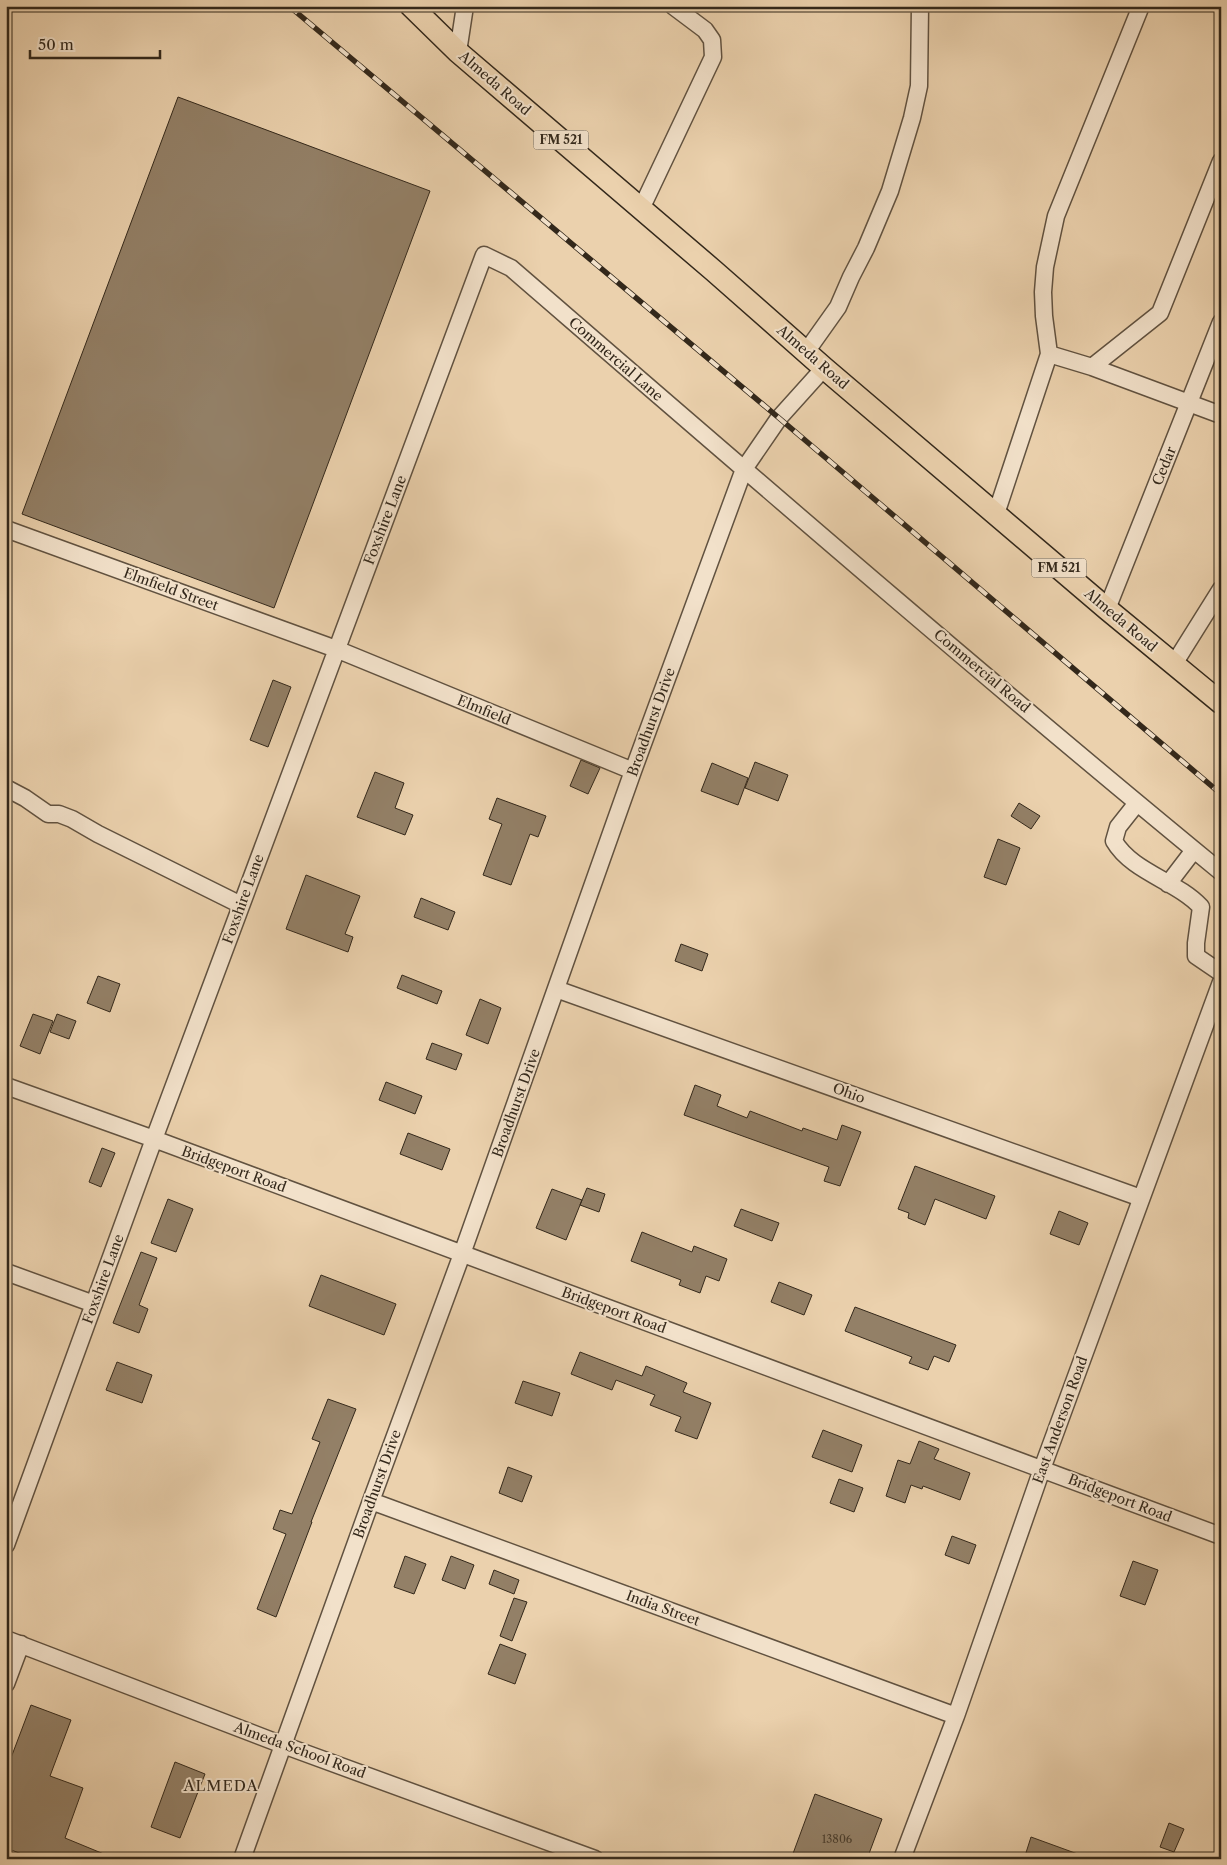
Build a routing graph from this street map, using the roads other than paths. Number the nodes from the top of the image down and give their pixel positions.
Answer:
1 (411, 6) edge
2 (465, 6) edge
3 (673, 6) edge
4 (920, 6) edge
5 (1141, 6) edge
6 (458, 52) junction
7 (1221, 161) edge
8 (641, 209) junction
9 (484, 255) joint
10 (1221, 322) edge
11 (806, 352) junction
12 (1049, 354) junction
13 (1092, 367) junction
14 (824, 368) junction
15 (1190, 402) junction
16 (1221, 415) edge
17 (744, 469) junction
18 (996, 514) junction
19 (6, 529) edge
20 (1221, 589) edge
21 (1107, 609) junction
22 (336, 649) junction
23 (1174, 664) junction
24 (1221, 703) edge
25 (633, 771) junction
26 (6, 788) edge
27 (1136, 803) junction
28 (1194, 850) junction
29 (1221, 872) edge
30 (1168, 884) junction
31 (241, 905) junction
32 (1221, 973) edge
33 (1221, 982) edge
34 (556, 989) junction
35 (6, 1086) edge
36 (154, 1139) junction
37 (1141, 1198) junction
38 (462, 1254) junction
39 (6, 1272) edge
40 (94, 1304) junction
41 (1042, 1469) junction
42 (371, 1501) junction
43 (1221, 1536) edge
44 (6, 1545) edge
45 (14, 1642) edge
46 (6, 1684) edge
47 (956, 1716) junction
48 (283, 1744) junction
49 (242, 1859) edge
50 (595, 1859) edge
51 (902, 1859) edge

1 - 6 main road, Almeda Road / FM 521
2 - 6 street
3 - 8 street
4 - 11 street
5 - 12 street
6 - 8 main road, Almeda Road / FM 521
7 - 13 street
8 - 11 main road, Almeda Road / FM 521
9 - 17 street, Commercial Lane
9 - 22 street, Foxshire Lane
10 - 15 street, Cedar
11 - 14 main road, Almeda Road / FM 521
12 - 13 street
12 - 18 street
13 - 15 street
14 - 17 street, Broadhurst Drive
14 - 18 main road, Almeda Road / FM 521
15 - 16 street
15 - 21 street, Cedar
17 - 25 street, Broadhurst Drive
17 - 27 street, Commercial Road
18 - 21 main road, Almeda Road / FM 521
19 - 22 street, Elmfield Street
20 - 23 street
21 - 23 main road, Almeda Road / FM 521
22 - 25 street, Elmfield
22 - 31 street, Foxshire Lane
23 - 24 main road, Almeda Road / FM 521
25 - 34 street, Broadhurst Drive
26 - 31 street
27 - 28 street, Commercial Road
27 - 30 street
28 - 29 street, Commercial Road
28 - 30 street
30 - 32 street
31 - 36 street, Foxshire Lane
33 - 37 street, East Anderson Road
34 - 37 street, Ohio
34 - 38 street, Broadhurst Drive
35 - 36 street, Bridgeport Road
36 - 38 street, Bridgeport Road
36 - 40 street, Foxshire Lane
37 - 41 street, East Anderson Road
38 - 41 street, Bridgeport Road
38 - 42 street, Broadhurst Drive
39 - 40 street
40 - 44 street, Foxshire Lane
41 - 43 street, Bridgeport Road
41 - 47 street, East Anderson Road
42 - 47 street, India Street
42 - 48 street, Broadhurst Drive
45 - 46 street
45 - 48 street, Almeda School Road
47 - 51 street, East Anderson Road
48 - 49 street, Broadhurst Drive
48 - 50 street, Almeda School Road

